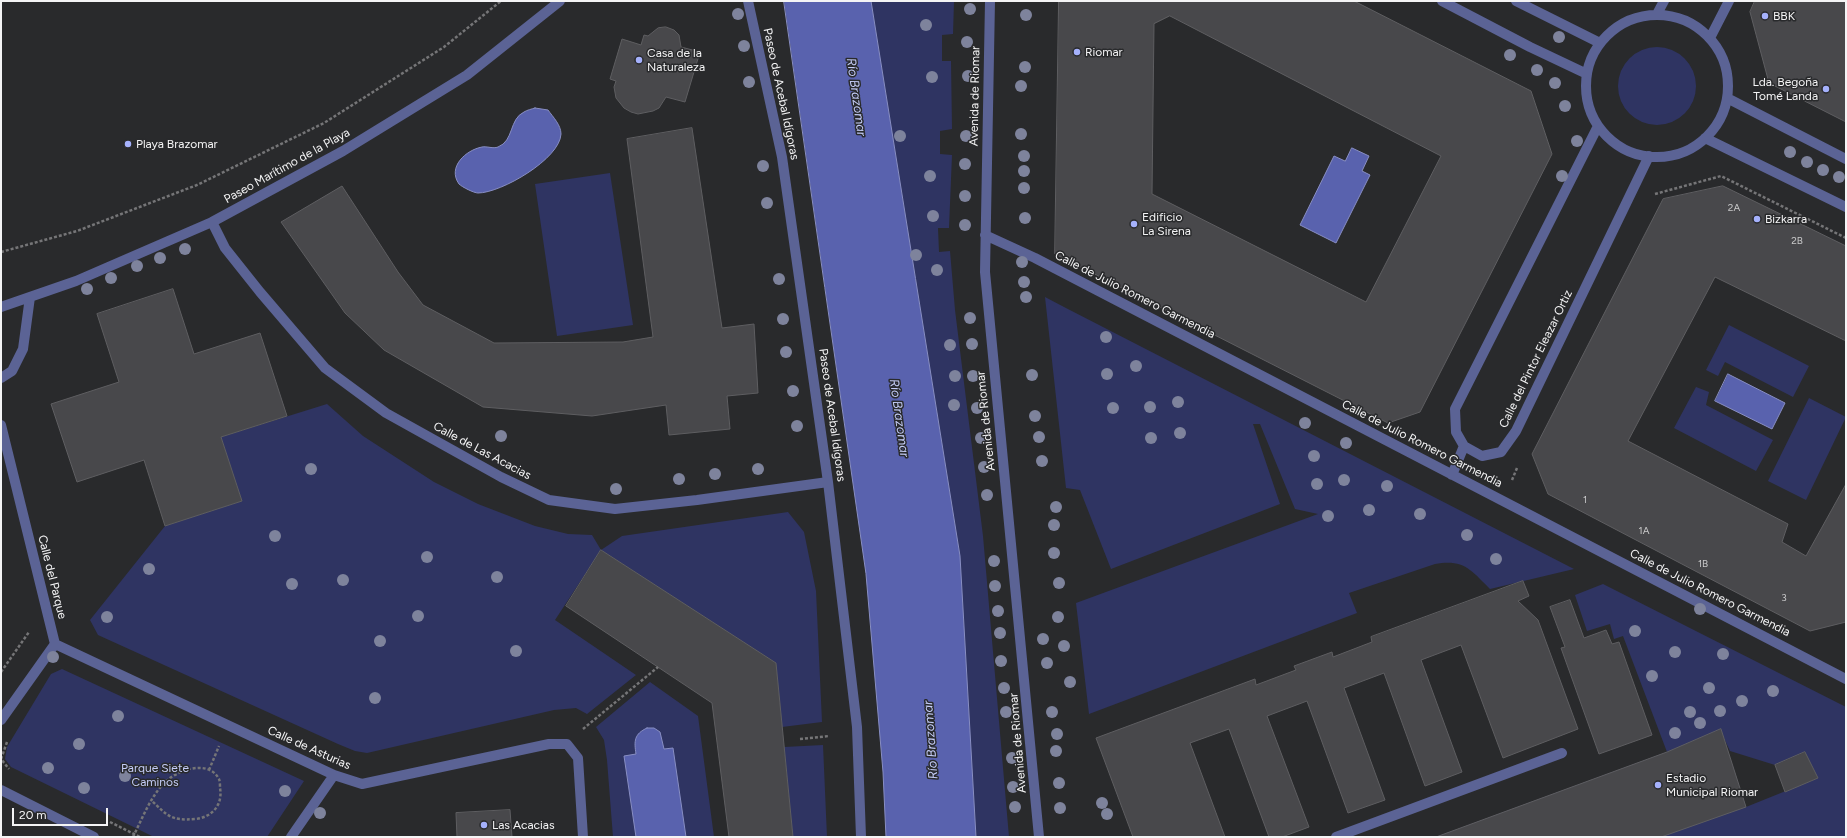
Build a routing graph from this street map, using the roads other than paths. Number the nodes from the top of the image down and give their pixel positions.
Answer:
1 (560, 1) edge
2 (748, 1) edge
3 (990, 1) edge
4 (1442, 1) edge
5 (1516, 1) edge
6 (1664, 1) edge
7 (1729, 1) edge
8 (1657, 14) junction
9 (1710, 38) junction
10 (1600, 43) junction
11 (1587, 74) junction
12 (1727, 98) junction
13 (1598, 126) junction
14 (1705, 138) junction
15 (1649, 156) junction
16 (1846, 159) edge
17 (1846, 207) edge
18 (212, 222) junction
19 (985, 235) junction
20 (30, 297) junction
21 (1, 307) edge
22 (1, 378) edge
23 (1, 425) edge
24 (1464, 446) junction
25 (1452, 475) junction
26 (828, 482) junction
27 (55, 644) junction
28 (1846, 679) edge
29 (1, 720) edge
30 (1562, 753) dead end
31 (334, 775) junction
32 (1, 790) edge
33 (94, 837) edge
34 (291, 837) edge
35 (583, 837) edge
36 (860, 837) edge
37 (1039, 837) edge
38 (1336, 837) edge

1 - 18 street, Paseo Marítimo de la Playa
2 - 26 street, Paseo de Acebal Idígoras
3 - 19 street, Avenida de Riomar
4 - 11 street
5 - 10 street
6 - 8 street
7 - 9 street
8 - 9 street
8 - 10 street
9 - 12 street
10 - 11 street
11 - 13 street
12 - 14 street
12 - 16 street
13 - 15 street
13 - 24 street
14 - 15 street
14 - 17 street
15 - 24 street, Calle del Pintor Eleazar Ortiz
18 - 20 street, Paseo Marítimo de la Playa
18 - 26 street, Calle de Las Acacias
19 - 25 street, Calle de Julio Romero Garmendia
19 - 37 street, Avenida de Riomar
20 - 21 street, Paseo Marítimo de la Playa
20 - 22 street
23 - 27 street, Calle del Parque
24 - 25 street
25 - 28 street, Calle de Julio Romero Garmendia
26 - 36 street, Paseo de Acebal Idígoras
27 - 29 street
27 - 31 street, Calle de Asturias
30 - 38 street
31 - 34 street
31 - 35 street, Calle de Asturias
32 - 33 street

